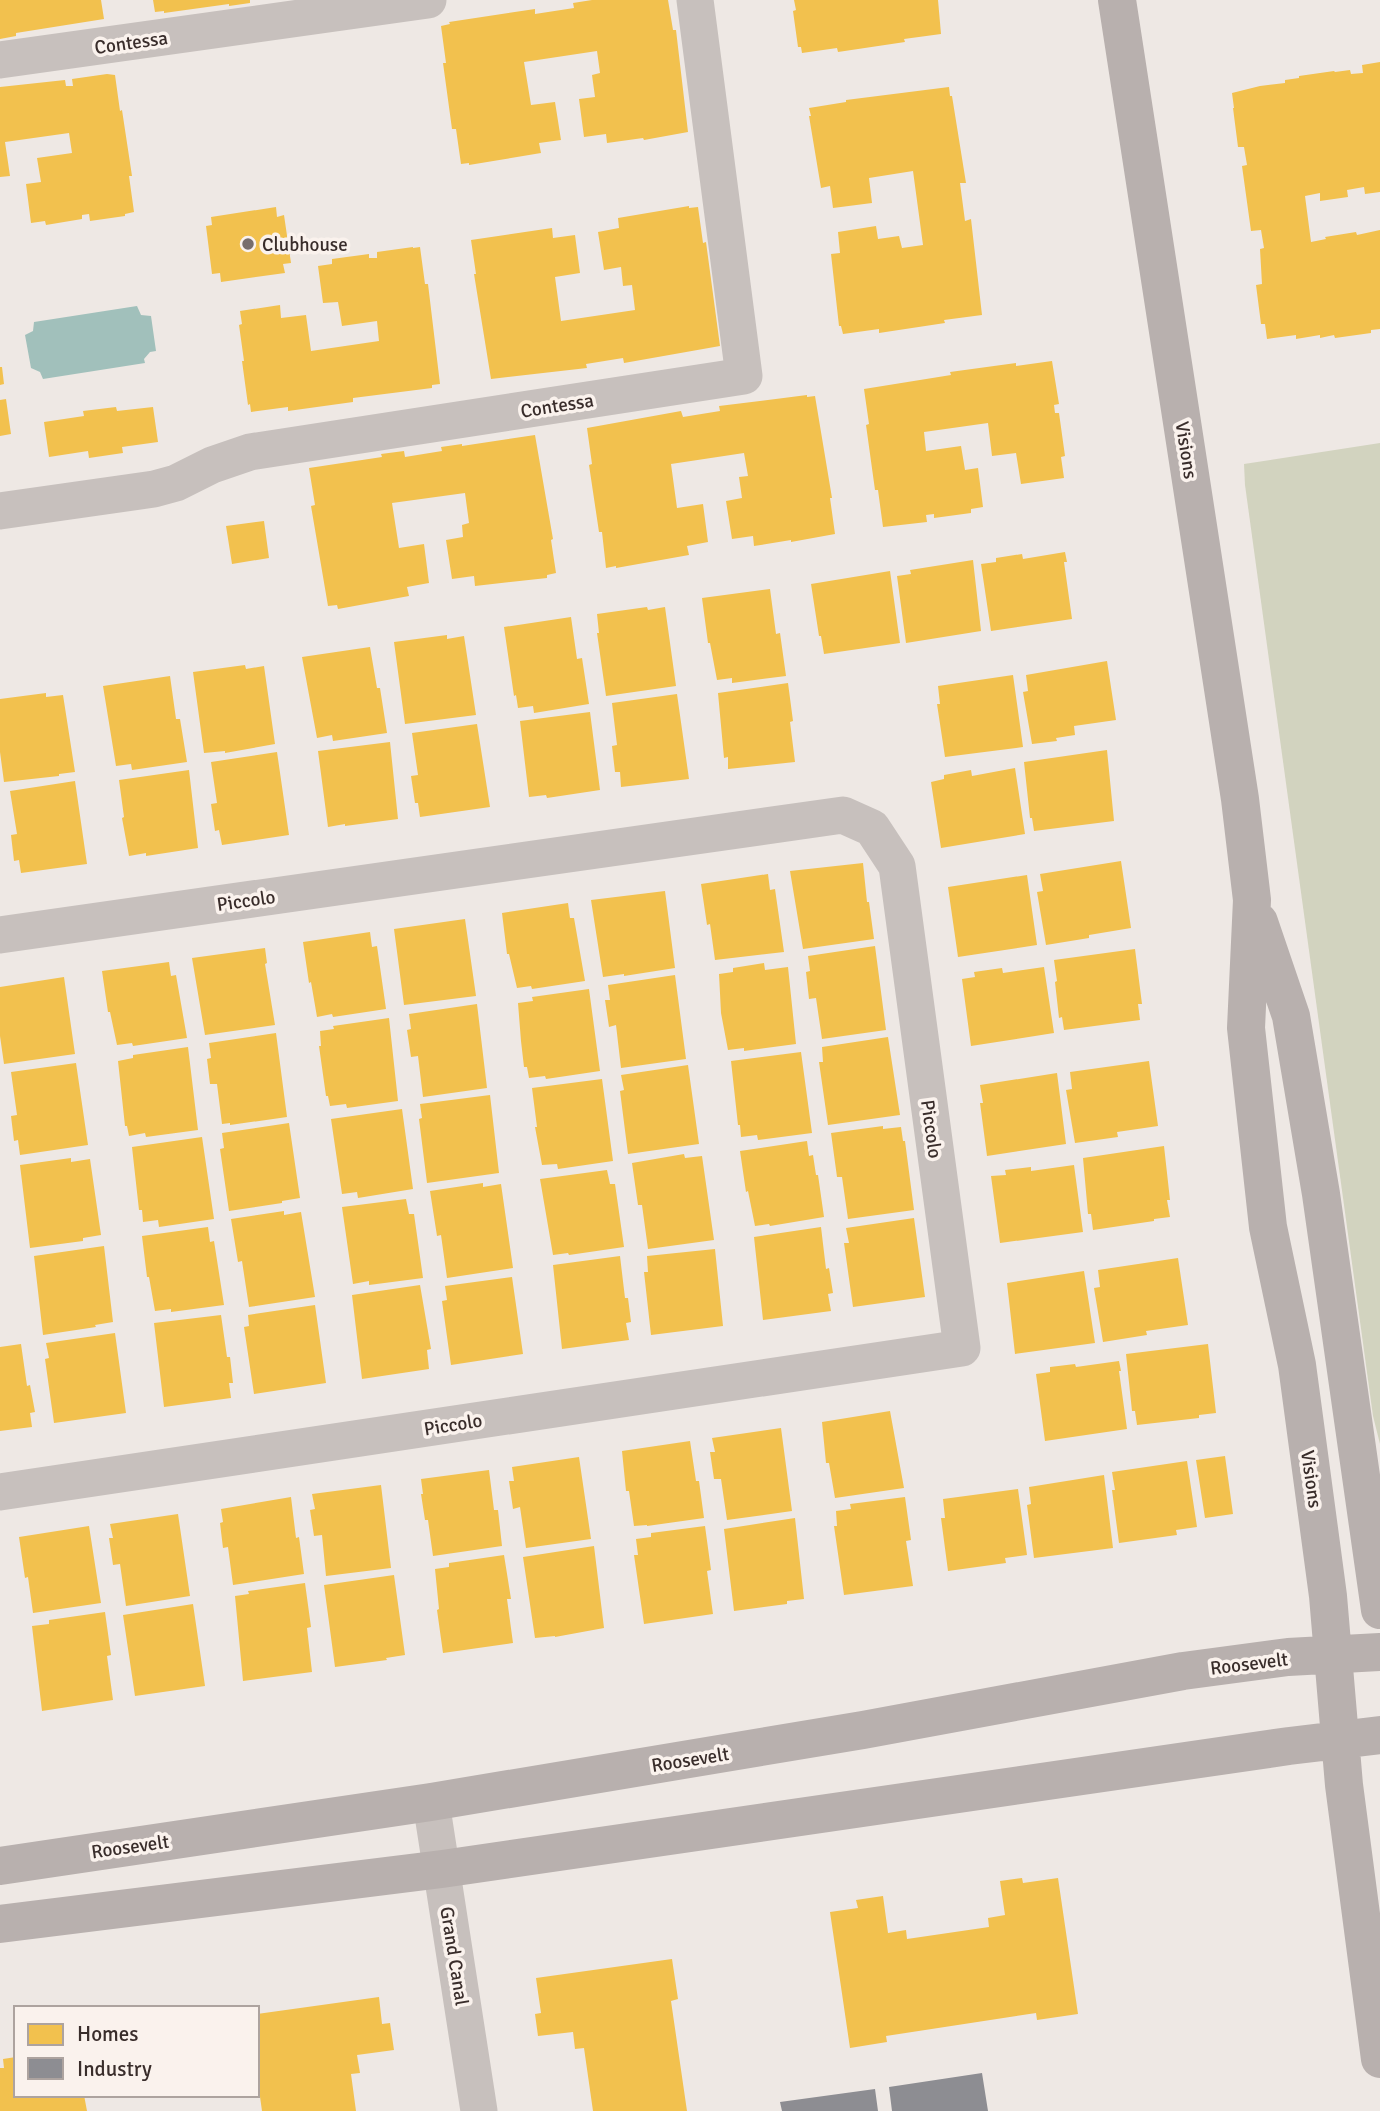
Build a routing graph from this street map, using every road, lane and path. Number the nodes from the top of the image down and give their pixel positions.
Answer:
1 (428, 0) edge
2 (695, 0) edge
3 (1118, 0) edge
4 (0, 60) edge
5 (0, 511) edge
6 (1252, 900) junction
7 (0, 935) edge
8 (0, 1492) edge
9 (1380, 1610) edge
10 (1380, 1652) edge
11 (1332, 1655) junction
12 (1380, 1735) edge
13 (1340, 1739) junction
14 (431, 1802) junction
15 (0, 1866) edge
16 (442, 1869) junction
17 (0, 1924) edge
18 (1380, 2059) edge
19 (479, 2111) edge

1 - 4 street, Contessa
2 - 5 street, Contessa
3 - 6 street, Visions
6 - 9 street, Visions
6 - 11 street, Visions
7 - 8 street, Piccolo
10 - 11 street, Roosevelt
11 - 13 street, Visions
11 - 14 street, Roosevelt
12 - 13 street
13 - 16 street
13 - 18 street, Visions
14 - 15 street, Roosevelt
14 - 16 street, Grand Canal
16 - 17 street
16 - 19 street, Grand Canal

